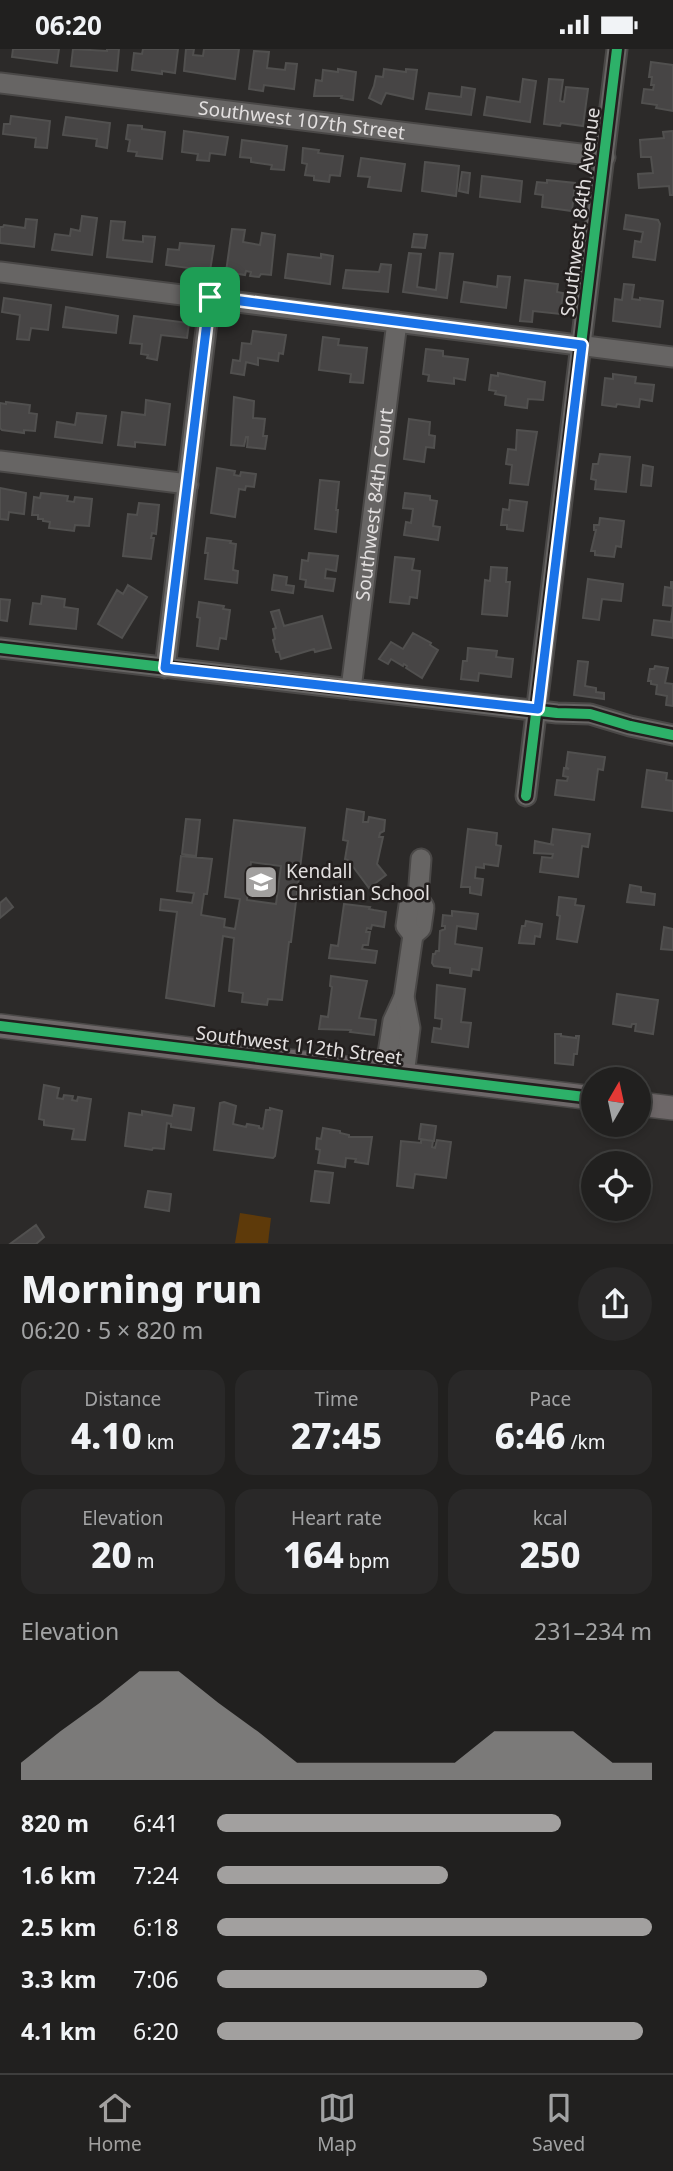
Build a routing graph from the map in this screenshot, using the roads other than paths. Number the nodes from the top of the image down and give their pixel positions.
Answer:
1 (617, 49) edge
2 (0, 83) edge
3 (605, 157) junction
4 (0, 272) edge
5 (210, 297) junction
6 (397, 322) junction
7 (582, 345) junction
8 (673, 357) edge
9 (0, 461) edge
10 (188, 484) junction
11 (0, 648) edge
12 (165, 668) junction
13 (351, 689) junction
14 (548, 711) junction
15 (673, 735) edge
16 (526, 796) dead end
17 (421, 859) dead end
18 (0, 1026) edge
19 (395, 1074) junction
20 (581, 1097) edge
21 (651, 1105) edge
22 (673, 1108) edge

1 - 3 street, Southwest 84th Avenue
2 - 3 street, Southwest 107th Street
3 - 7 street, Southwest 84th Avenue
4 - 5 street
5 - 6 street
5 - 10 street
6 - 7 street
6 - 13 street, Southwest 84th Court
7 - 8 street
7 - 14 street, Southwest 84th Avenue
9 - 10 street
10 - 12 street
11 - 12 street
12 - 13 street
13 - 14 street
14 - 15 street
14 - 16 street, Southwest 84th Avenue
17 - 19 street
18 - 19 main road, Southwest 112th Street
19 - 20 main road, Southwest 112th Street
21 - 22 main road

